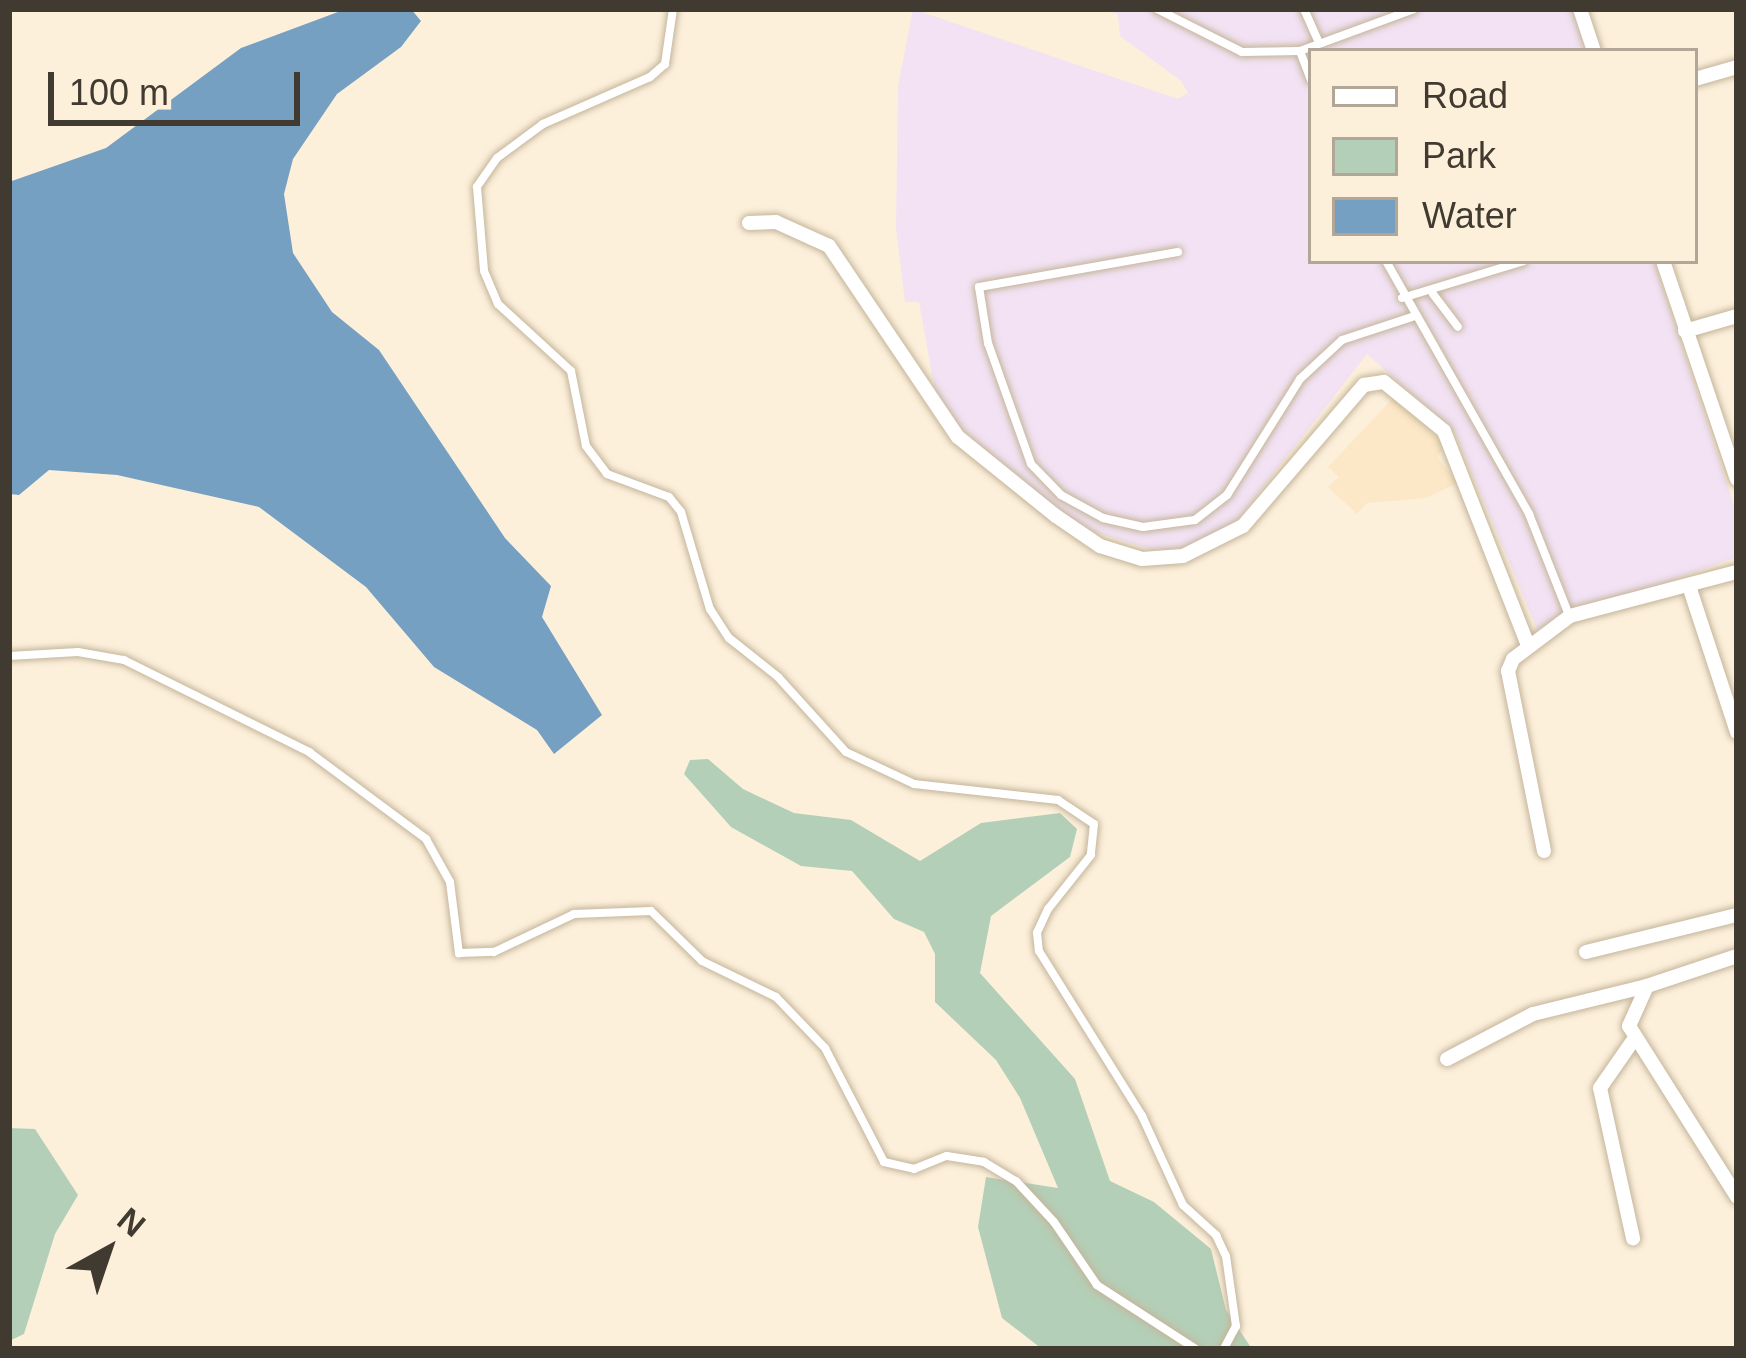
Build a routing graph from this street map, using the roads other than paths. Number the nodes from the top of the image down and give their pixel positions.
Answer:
1 (673, 9) edge
2 (1157, 9) edge
3 (1304, 9) edge
4 (1366, 9) edge
5 (1580, 9) edge
6 (1409, 10) edge
7 (1371, 24) junction
8 (1319, 44) junction
9 (1593, 48) edge
10 (1300, 50) junction
11 (1737, 67) edge
12 (1308, 72) edge
13 (1698, 78) edge
14 (749, 223) dead end
15 (1178, 252) dead end
16 (1387, 264) edge
17 (1516, 264) edge
18 (1664, 264) edge
19 (1433, 294) junction
20 (1402, 298) junction
21 (1737, 316) edge
22 (1412, 317) junction
23 (1458, 328) dead end
24 (1685, 331) junction
25 (1736, 475) edge
26 (1737, 572) edge
27 (1689, 586) junction
28 (1570, 616) junction
29 (1528, 645) junction
30 (9, 656) edge
31 (1732, 695) edge
32 (1737, 732) edge
33 (1544, 851) dead end
34 (1737, 915) edge
35 (1586, 952) dead end
36 (1737, 956) edge
37 (1646, 986) junction
38 (1632, 1042) junction
39 (1447, 1059) dead end
40 (1737, 1197) edge
41 (1633, 1238) dead end
42 (1196, 1349) edge
43 (1224, 1349) edge

1 - 43 lane
2 - 10 lane
3 - 8 lane
4 - 7 lane
5 - 9 street
6 - 7 lane
7 - 8 lane
8 - 10 lane
10 - 12 lane
11 - 13 street
14 - 29 street
15 - 22 lane
16 - 20 lane
17 - 19 lane
18 - 24 street
19 - 20 lane
19 - 23 lane
20 - 22 lane
21 - 24 street
22 - 28 lane
24 - 25 street
26 - 27 street
27 - 28 street
27 - 31 street
28 - 29 street
29 - 33 street
30 - 42 lane
31 - 32 street
34 - 35 street
36 - 37 street
37 - 38 street
37 - 39 street
38 - 40 street
38 - 41 street

